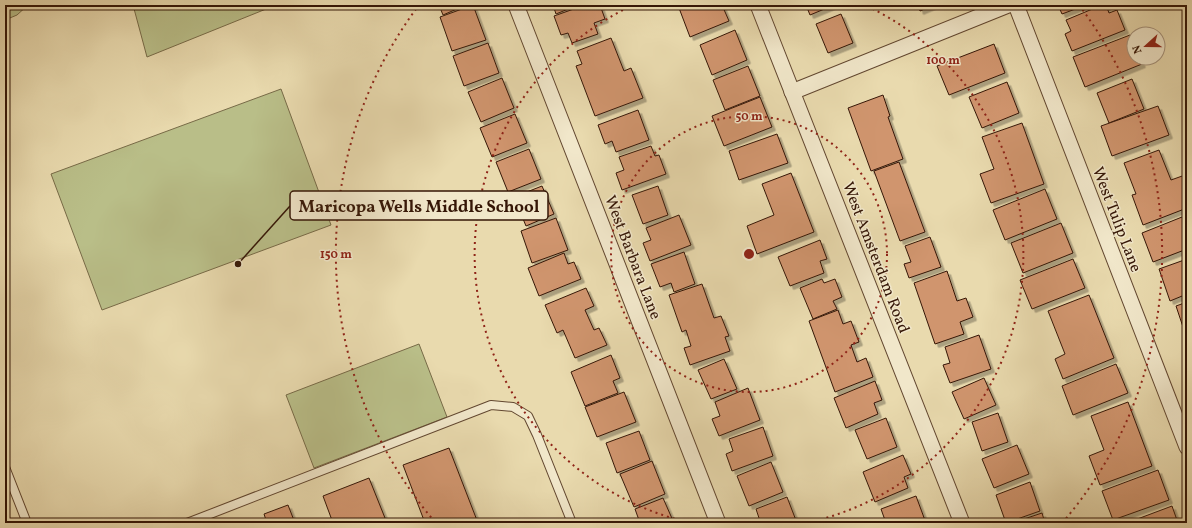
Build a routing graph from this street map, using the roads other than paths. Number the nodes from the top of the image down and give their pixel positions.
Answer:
1 (516, 5) edge
2 (758, 5) edge
3 (1008, 5) edge
4 (1016, 5) edge
5 (792, 92) junction
6 (1187, 446) edge
7 (5, 467) edge
8 (27, 523) edge
9 (187, 523) edge
10 (572, 523) edge
11 (718, 523) edge
12 (962, 523) edge

1 - 11 street, West Barbara Lane
2 - 5 street, West Amsterdam Road
3 - 5 street
4 - 6 street, West Tulip Lane
5 - 12 street, West Amsterdam Road
7 - 8 lane
9 - 10 lane

